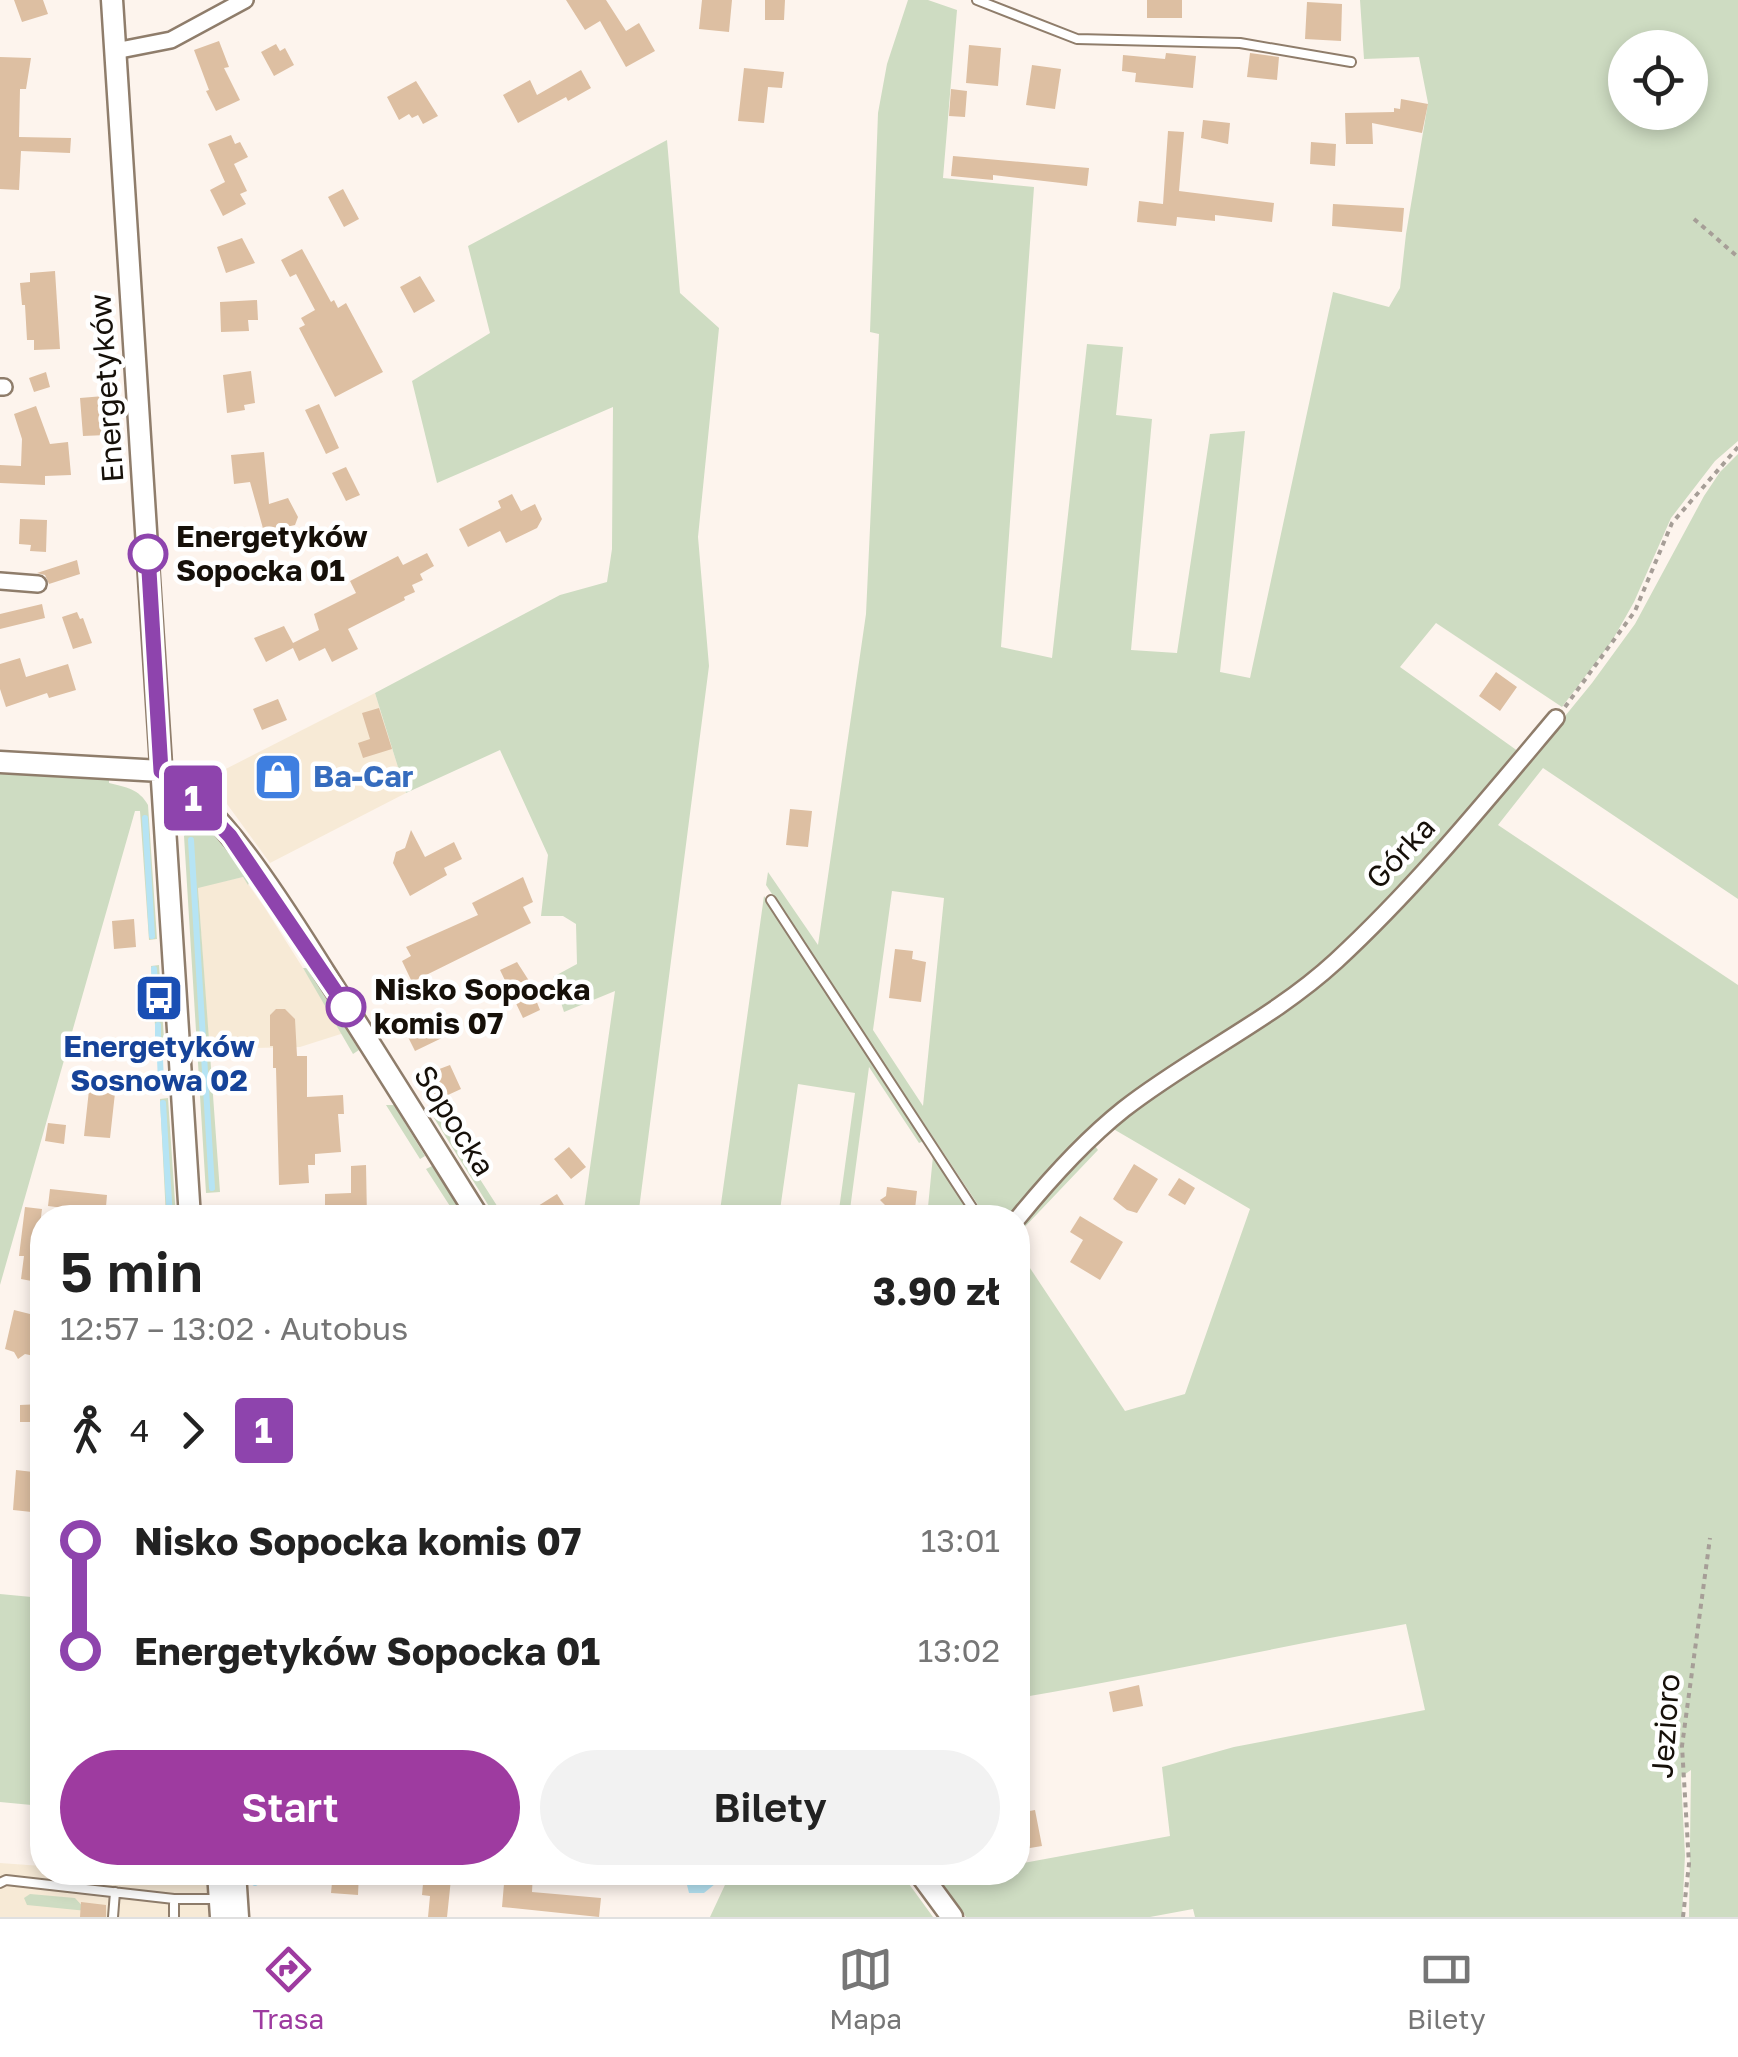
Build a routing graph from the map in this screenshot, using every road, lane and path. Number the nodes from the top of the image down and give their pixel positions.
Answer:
1 (112, 0) edge
2 (245, 0) edge
3 (977, 0) edge
4 (115, 51) junction
5 (1351, 62) dead end
6 (1694, 219) dead end
7 (1738, 258) edge
8 (1738, 446) edge
9 (0, 581) edge
10 (38, 584) dead end
11 (1556, 718) joint
12 (0, 762) edge
13 (161, 771) junction
14 (772, 900) dead end
15 (189, 1205) edge
16 (471, 1205) edge
17 (971, 1205) edge
18 (1029, 1205) edge
19 (1710, 1538) dead end
20 (0, 1883) edge
21 (30, 1883) edge
22 (51, 1885) edge
23 (236, 1885) edge
24 (929, 1885) edge
25 (115, 1892) junction
26 (174, 1899) junction
27 (221, 1908) edge
28 (113, 1917) edge
29 (174, 1917) edge
30 (236, 1917) edge
31 (952, 1917) edge
32 (1683, 1917) edge

1 - 4 main road, Energetyków
2 - 4 street
3 - 5 lane
4 - 13 main road, Energetyków
6 - 7 path
8 - 11 path
9 - 10 street
11 - 18 street, Górka
12 - 13 main road
13 - 15 main road, Energetyków
13 - 16 main road, Sopocka
14 - 17 lane
19 - 32 path, Jezioro
20 - 21 lane
22 - 25 lane
23 - 30 main road
24 - 31 main road
25 - 26 lane
25 - 28 lane
26 - 27 lane
26 - 29 lane
27 - 30 lane

